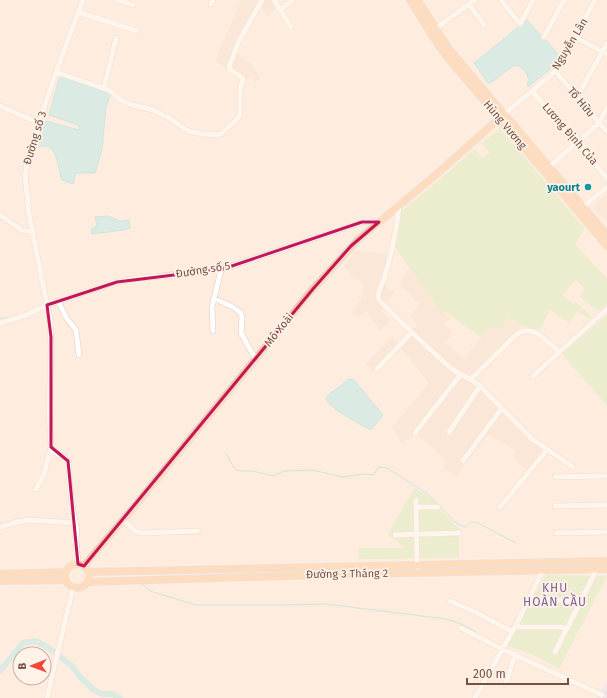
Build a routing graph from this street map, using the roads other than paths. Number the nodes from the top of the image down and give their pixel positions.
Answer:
1 (83, 0) edge
2 (118, 0) edge
3 (262, 0) edge
4 (274, 0) edge
5 (293, 0) edge
6 (410, 0) edge
7 (418, 0) edge
8 (475, 0) edge
9 (502, 0) edge
10 (533, 0) edge
11 (564, 0) edge
12 (595, 0) edge
13 (469, 4) junction
14 (134, 6) dead end
15 (280, 10) junction
16 (78, 12) junction
17 (484, 24) dead end
18 (292, 27) dead end
19 (435, 29) junction
20 (137, 31) dead end
21 (544, 37) dead end
22 (575, 37) junction
23 (116, 38) dead end
24 (607, 43) edge
25 (605, 53) edge
26 (555, 71) junction
27 (56, 72) junction
28 (104, 88) junction
29 (532, 91) junction
30 (577, 97) junction
31 (0, 106) edge
32 (607, 107) edge
33 (501, 116) junction
34 (39, 122) junction
35 (599, 123) junction
36 (607, 132) edge
37 (578, 143) junction
38 (549, 167) junction
39 (607, 178) edge
40 (607, 187) edge
41 (399, 205) junction
42 (583, 207) junction
43 (0, 215) edge
44 (379, 222) junction
45 (604, 228) edge
46 (32, 232) junction
47 (607, 235) edge
48 (607, 246) edge
49 (221, 270) junction
50 (215, 299) junction
51 (58, 302) junction
52 (47, 305) junction
53 (607, 309) edge
54 (0, 323) edge
55 (213, 331) dead end
56 (412, 332) junction
57 (559, 352) junction
58 (79, 355) dead end
59 (255, 358) junction
60 (377, 369) dead end
61 (461, 374) junction
62 (533, 376) dead end
63 (471, 379) junction
64 (480, 386) junction
65 (502, 408) junction
66 (449, 432) dead end
67 (415, 433) dead end
68 (51, 447) junction
69 (547, 450) junction
70 (463, 462) dead end
71 (573, 467) dead end
72 (607, 476) edge
73 (555, 477) dead end
74 (36, 489) dead end
75 (416, 500) dead end
76 (607, 505) edge
77 (555, 506) dead end
78 (416, 507) junction
79 (438, 507) dead end
80 (500, 507) dead end
81 (123, 520) junction
82 (75, 523) junction
83 (0, 527) edge
84 (198, 531) dead end
85 (607, 532) edge
86 (459, 533) dead end
87 (556, 533) dead end
88 (416, 534) junction
89 (395, 535) dead end
90 (607, 561) edge
91 (485, 564) junction
92 (81, 565) junction
93 (417, 566) junction
94 (349, 567) junction
95 (594, 569) junction
96 (607, 569) edge
97 (180, 570) junction
98 (543, 570) junction
99 (65, 572) junction
100 (88, 572) junction
101 (486, 572) junction
102 (0, 574) edge
103 (349, 574) junction
104 (180, 579) junction
105 (65, 580) junction
106 (0, 581) edge
107 (88, 582) junction
108 (73, 588) junction
109 (529, 598) junction
110 (450, 601) dead end
111 (580, 602) junction
112 (516, 625) junction
113 (461, 628) dead end
114 (566, 629) junction
115 (511, 631) junction
116 (502, 649) junction
117 (554, 652) dead end
118 (515, 654) junction
119 (506, 683) dead end
120 (602, 695) dead end
121 (47, 698) edge
122 (475, 698) edge

1 - 16 street, Đường số 3
2 - 14 street
3 - 28 street
4 - 15 street
5 - 15 street
6 - 33 main road, Hùng Vương
7 - 19 main road, Hùng Vương
8 - 13 street
9 - 10 street
11 - 21 street
12 - 22 street, Nguyễn Lân
13 - 17 street
13 - 19 street
15 - 18 street
16 - 20 street
16 - 27 street, Đường số 3
19 - 33 main road, Hùng Vương
22 - 25 street
22 - 26 street, Nguyễn Lân
23 - 28 street
24 - 25 street
25 - 30 street
26 - 29 street, Nguyễn Lân
26 - 30 street, Tố Hữu
27 - 28 street
27 - 34 street, Đường số 3
29 - 33 street, Nguyễn Lân
29 - 37 street, Lương Định Của
30 - 35 street, Tố Hữu
31 - 34 street
32 - 35 street
33 - 38 main road, Hùng Vương
33 - 41 main road, Mô Xoài
33 - 48 main road, Hùng Vương
34 - 46 street, Đường số 3
35 - 36 street, Tố Hữu
35 - 37 street
37 - 38 street
37 - 39 street, Lương Định Của
38 - 42 main road, Hùng Vương
40 - 42 street
41 - 44 main road, Mô Xoài
41 - 56 street
42 - 45 main road, Hùng Vương
43 - 46 street
44 - 49 street, Đường số 5
44 - 59 main road, Mô Xoài
45 - 47 main road, Hùng Vương
46 - 52 street, Đường số 3
49 - 50 street
49 - 51 street, Đường số 5
50 - 55 street
50 - 59 street
51 - 52 street, Đường số 5
51 - 58 street
52 - 54 street, Đường số 5
52 - 68 street, Đường số 3
53 - 57 street
56 - 60 street
56 - 61 street
57 - 62 street
57 - 63 street
59 - 81 main road, Mô Xoài
61 - 63 street
61 - 67 street
63 - 64 street
64 - 65 street
64 - 66 street
65 - 69 street
65 - 70 street
68 - 74 street, Đường số 3
68 - 82 street
69 - 71 street
69 - 80 street
72 - 73 street
75 - 78 street
76 - 77 street
78 - 79 street
78 - 88 street
81 - 84 street
81 - 92 main road, Mô Xoài
82 - 83 street
82 - 92 street
85 - 87 street
86 - 88 street
88 - 89 street
88 - 93 street
90 - 91 main road, Đường 3 Tháng 2
91 - 93 main road, Đường 3 Tháng 2
91 - 101 street
92 - 99 main road
92 - 100 main road
93 - 94 main road, Đường 3 Tháng 2
94 - 97 main road, Đường 3 Tháng 2
94 - 103 street
95 - 96 main road, Đường 3 Tháng 2
95 - 98 main road, Đường 3 Tháng 2
95 - 111 street
97 - 100 main road, Đường 3 Tháng 2
97 - 104 street
98 - 101 main road, Đường 3 Tháng 2
98 - 109 street
99 - 102 main road
99 - 105 main road
100 - 107 main road
101 - 103 main road, Đường 3 Tháng 2
103 - 104 main road, Đường 3 Tháng 2
104 - 107 main road, Đường 3 Tháng 2
105 - 106 main road
105 - 108 main road
107 - 108 main road
108 - 121 street
109 - 111 street
109 - 112 street
110 - 115 street
111 - 114 street
112 - 114 street
112 - 115 street
113 - 116 street
114 - 117 street
115 - 116 street
116 - 118 street
116 - 122 street
118 - 119 street
118 - 120 street

